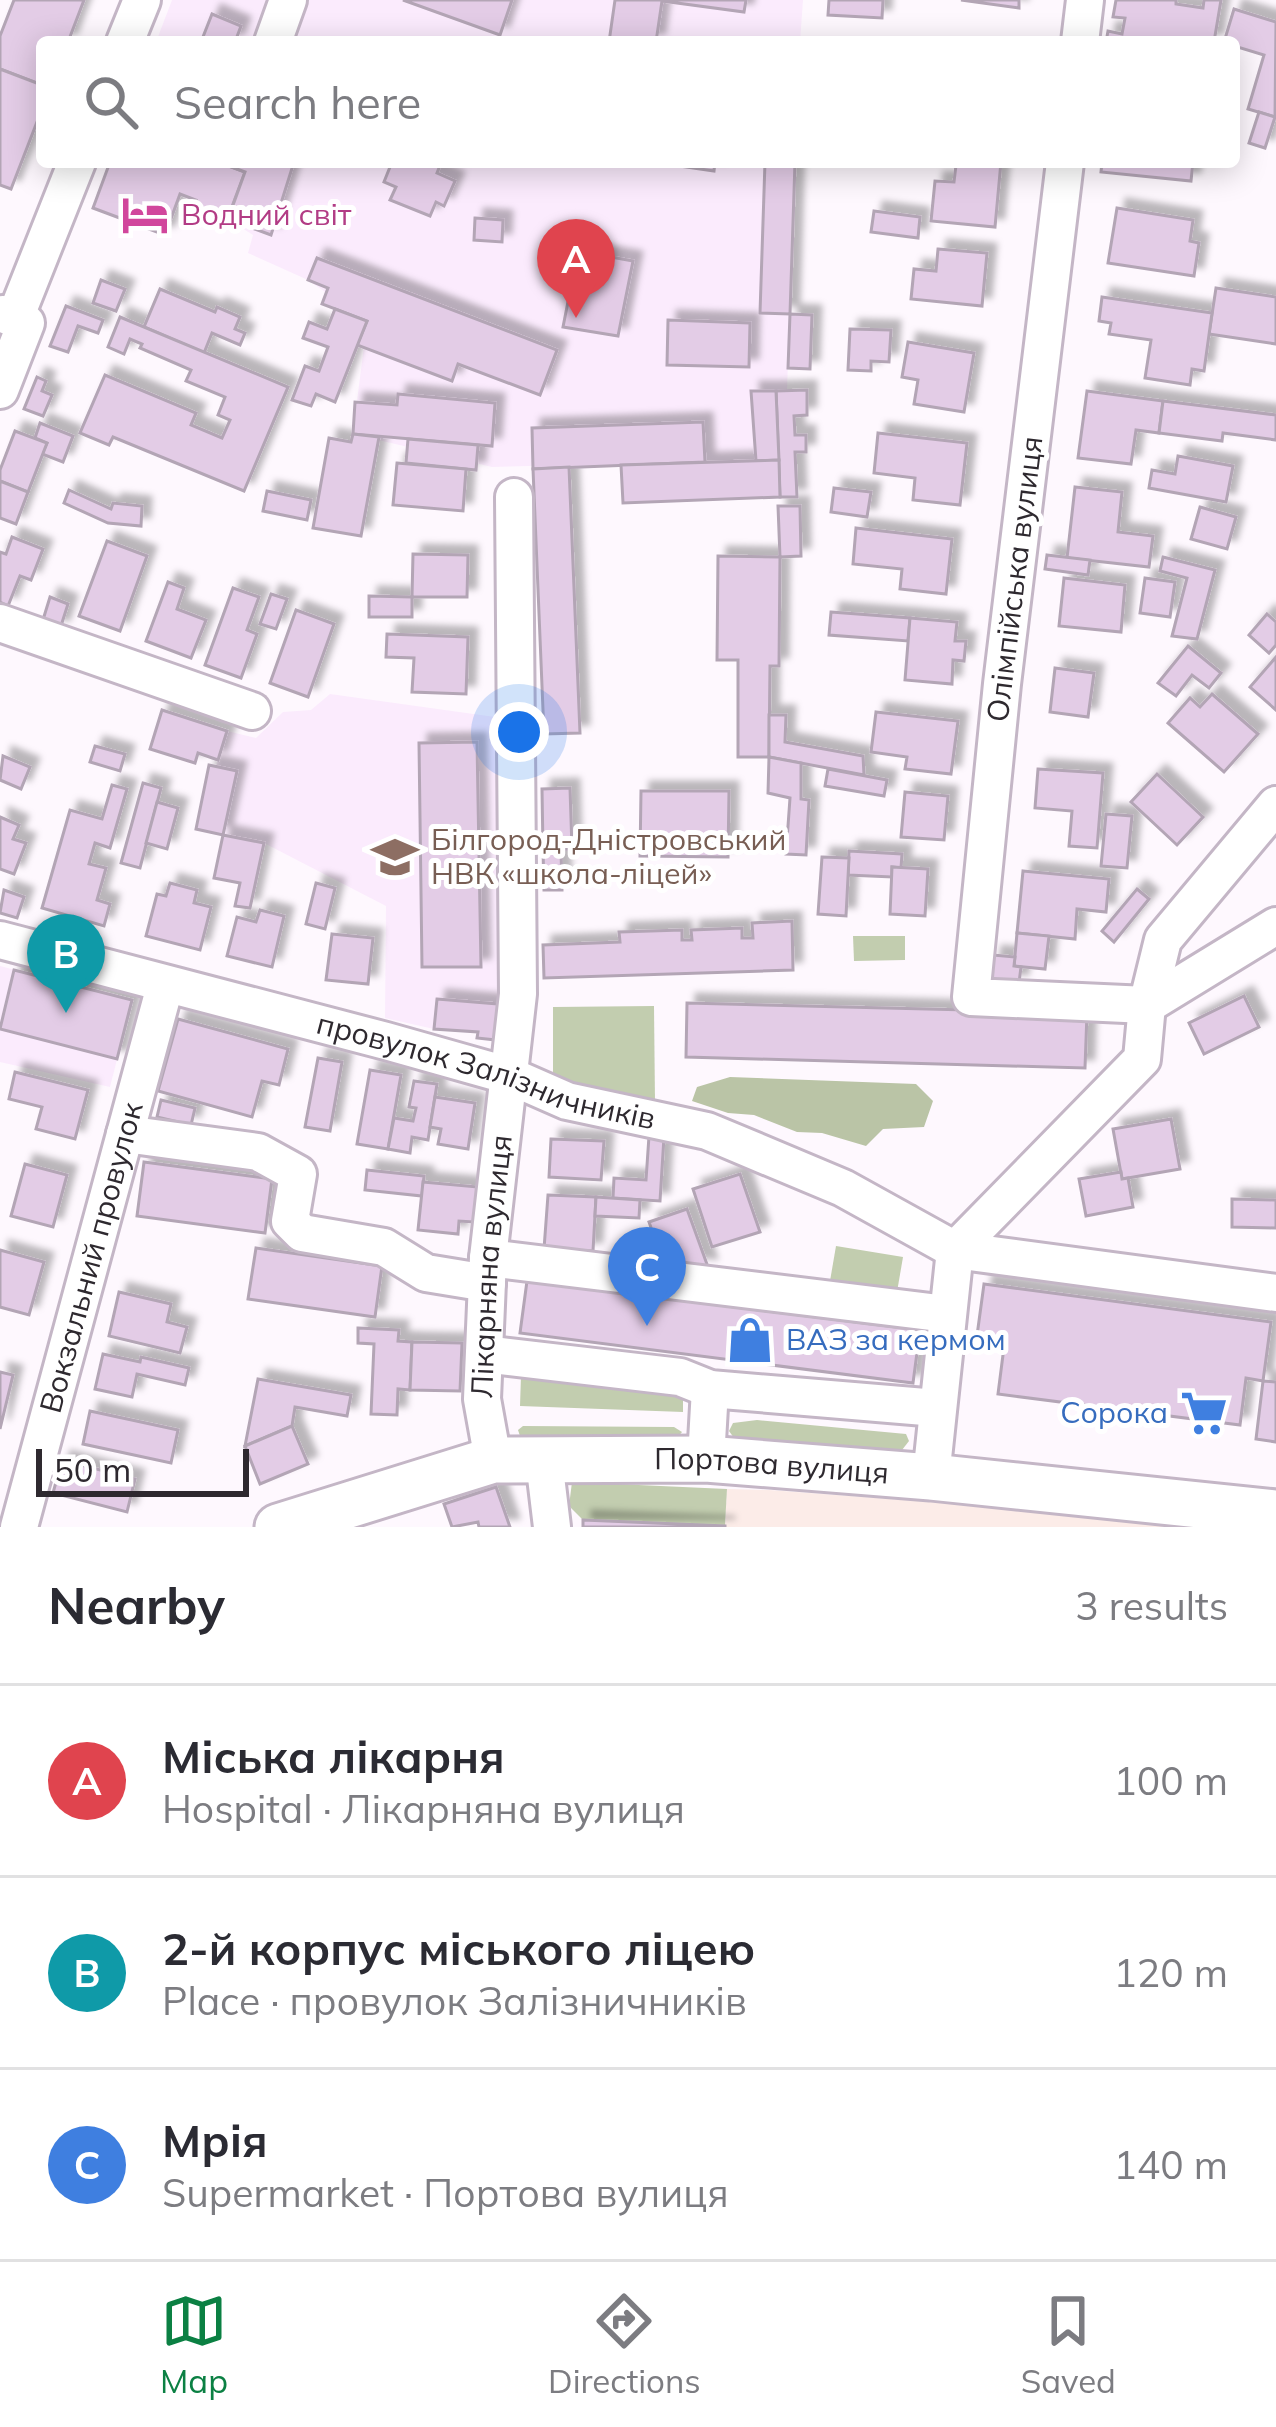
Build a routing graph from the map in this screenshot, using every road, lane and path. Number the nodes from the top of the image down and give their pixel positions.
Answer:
1 (142, 0) edge
2 (288, 0) edge
3 (1085, 0) edge
4 (127, 36) edge
5 (275, 36) edge
6 (1081, 36) edge
7 (74, 168) edge
8 (1064, 168) edge
9 (8, 315) edge
10 (0, 390) edge
11 (514, 497) dead end
12 (0, 623) edge
13 (252, 711) dead end
14 (1276, 805) edge
15 (1276, 926) edge
16 (0, 940) edge
17 (165, 986) junction
18 (1147, 1005) junction
19 (510, 1076) junction
20 (125, 1134) junction
21 (956, 1250) junction
22 (487, 1270) junction
23 (1276, 1293) edge
24 (947, 1314) junction
25 (484, 1354) junction
26 (710, 1389) junction
27 (937, 1408) junction
28 (494, 1460) junction
29 (544, 1460) junction
30 (706, 1460) junction
31 (931, 1477) junction
32 (1276, 1513) edge
33 (19, 1527) edge
34 (278, 1527) edge
35 (552, 1527) edge

1 - 4 street
2 - 5 street
3 - 6 street
7 - 9 street
8 - 18 street, Олімпійська вулиця
9 - 10 street
11 - 19 street, Лікарняна вулиця
12 - 13 street
14 - 18 street
15 - 18 street
16 - 17 street, провулок Залізничників
17 - 19 street, провулок Залізничників
17 - 20 street, Вокзальний провулок
18 - 21 street
19 - 21 street, провулок Залізничників
19 - 22 street, Лікарняна вулиця
20 - 22 street
20 - 33 street, Вокзальний провулок
21 - 23 street
21 - 24 street
22 - 24 street
22 - 25 street, Лікарняна вулиця
24 - 27 street
25 - 26 street
25 - 28 street, Лікарняна вулиця
26 - 27 street
26 - 30 street
27 - 31 street
28 - 29 main road, Портова вулиця
28 - 34 main road, Портова вулиця
29 - 30 main road, Портова вулиця
29 - 35 street
30 - 31 main road, Портова вулиця
31 - 32 main road, Портова вулиця

